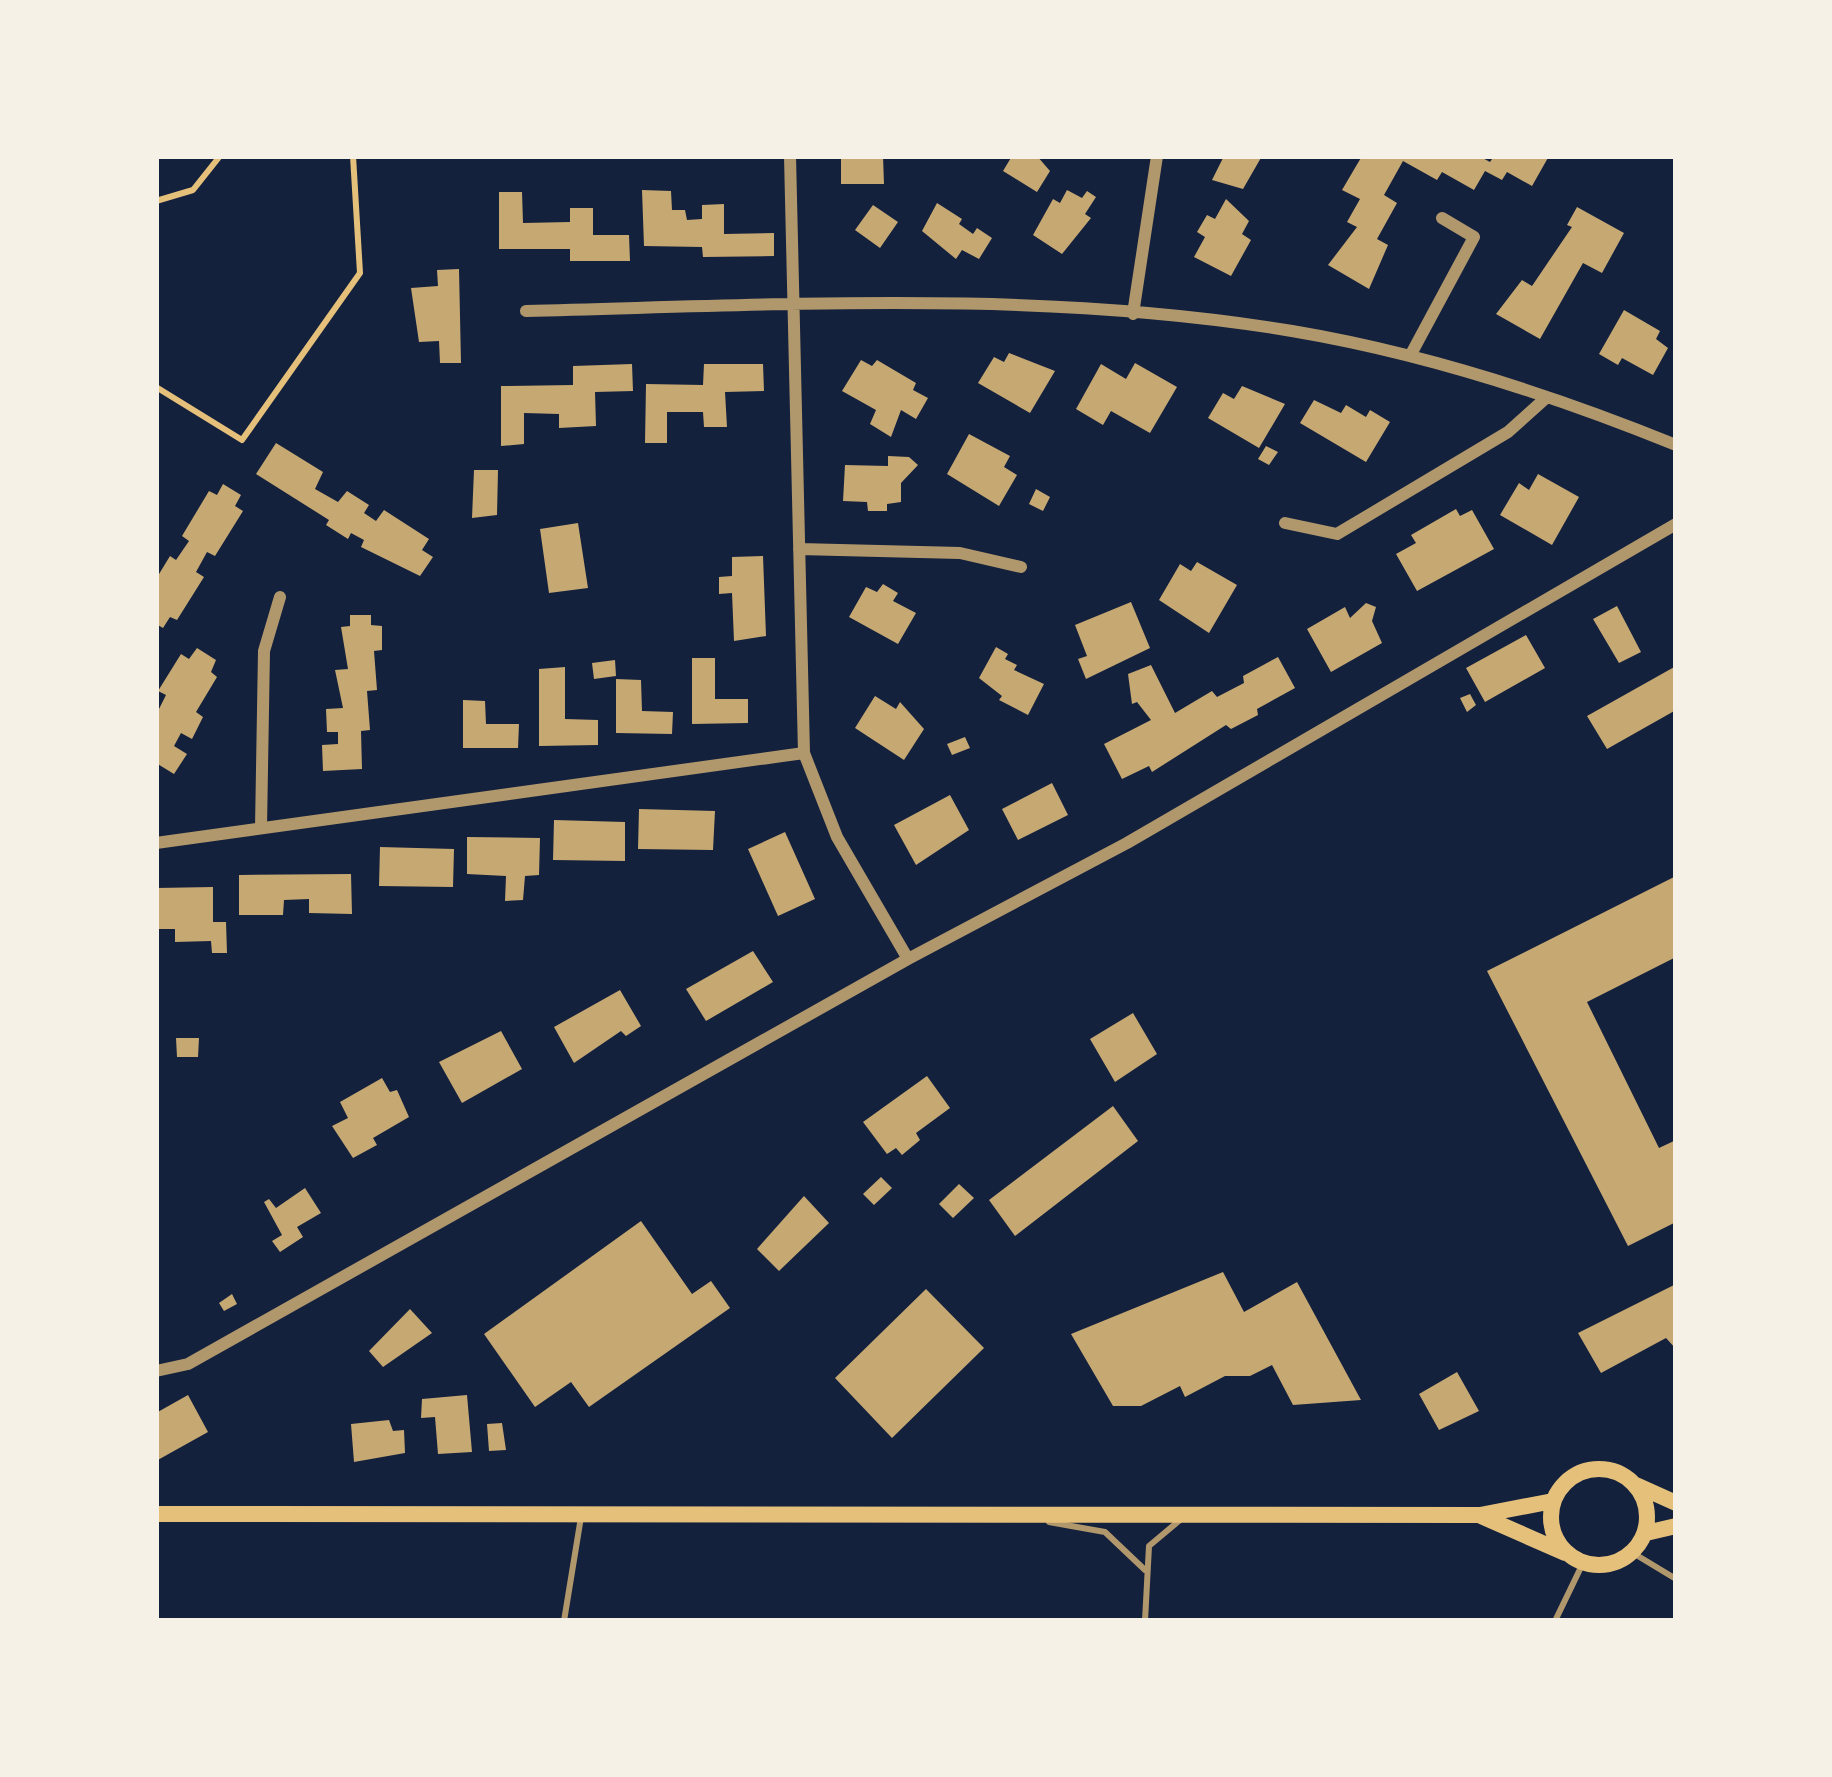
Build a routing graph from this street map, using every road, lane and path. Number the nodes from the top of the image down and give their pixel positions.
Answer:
1 (220, 156) edge
2 (353, 156) edge
3 (790, 156) edge
4 (1157, 156) edge
5 (156, 201) edge
6 (1442, 218) dead end
7 (792, 304) junction
8 (526, 311) dead end
9 (1133, 314) junction
10 (1410, 356) junction
11 (156, 387) edge
12 (1546, 397) junction
13 (1676, 446) edge
14 (1285, 523) dead end
15 (1676, 524) edge
16 (800, 549) junction
17 (1021, 567) dead end
18 (280, 597) dead end
19 (804, 753) junction
20 (261, 828) junction
21 (156, 843) edge
22 (908, 959) junction
23 (156, 1371) edge
24 (1636, 1485) junction
25 (1553, 1501) junction
26 (1676, 1503) edge
27 (156, 1514) edge
28 (582, 1514) junction
29 (1004, 1514) junction
30 (1192, 1514) junction
31 (1480, 1515) junction
32 (1676, 1526) edge
33 (1646, 1533) junction
34 (1565, 1552) junction
35 (1633, 1553) junction
36 (1583, 1563) junction
37 (1145, 1570) junction
38 (1676, 1579) edge
39 (564, 1621) edge
40 (1145, 1621) edge
41 (1555, 1621) edge

1 - 5 path
2 - 11 path
3 - 7 street
4 - 9 street
6 - 10 street
7 - 8 street
7 - 9 street
7 - 16 street
9 - 10 street
10 - 12 street
12 - 13 street
12 - 14 street
15 - 22 street
16 - 17 street
16 - 19 street
18 - 20 street
19 - 20 street
19 - 22 street
20 - 21 street
22 - 23 street
24 - 25 main road
24 - 26 main road
24 - 33 main road
25 - 31 main road
25 - 34 main road
27 - 28 main road
28 - 29 main road
28 - 39 lane
29 - 30 main road
29 - 37 lane
30 - 31 main road
30 - 37 lane
31 - 34 main road
32 - 33 main road
33 - 35 main road
34 - 36 main road
35 - 36 main road
35 - 38 lane
36 - 41 lane
37 - 40 lane

